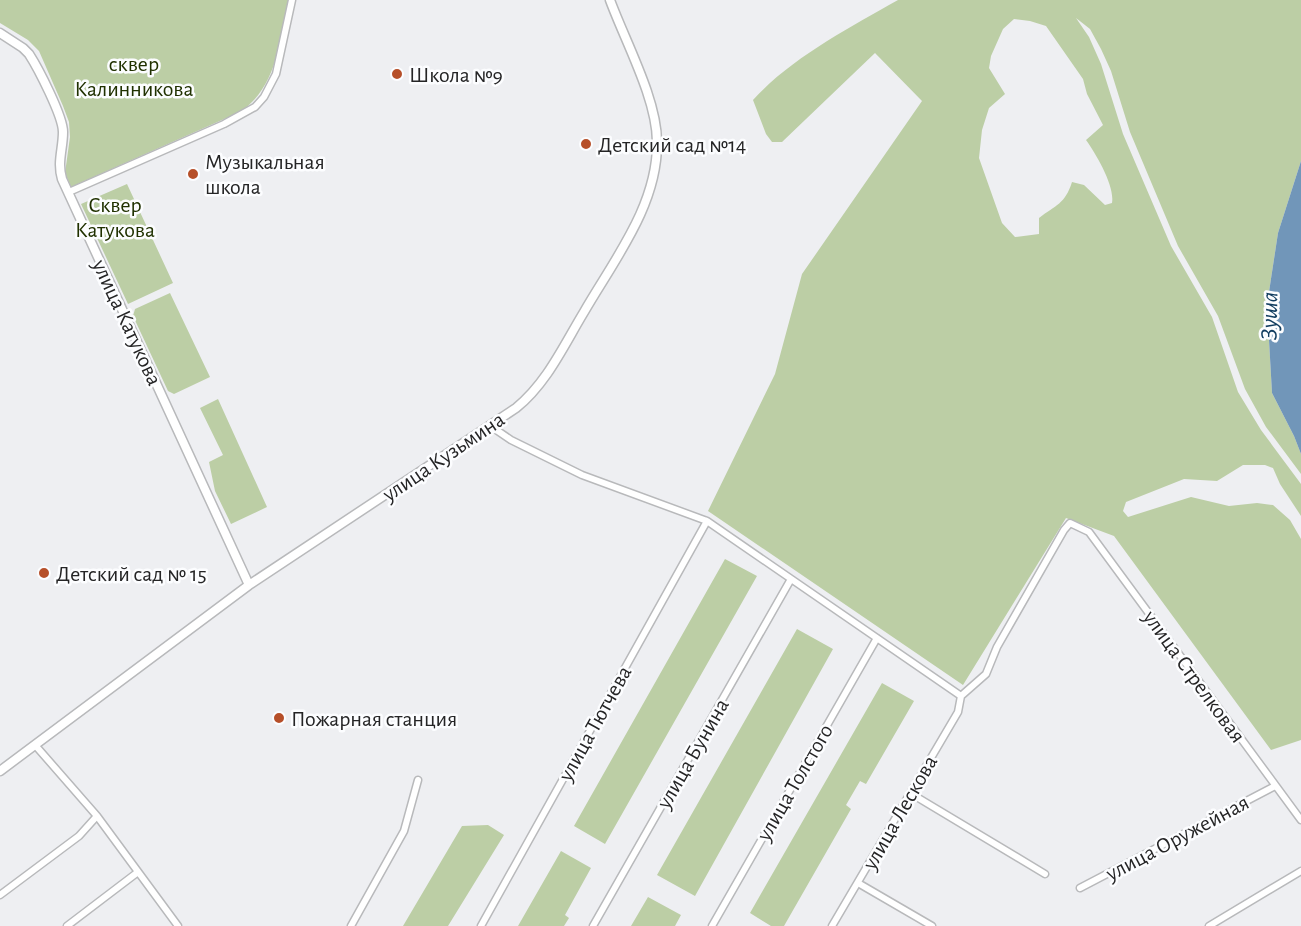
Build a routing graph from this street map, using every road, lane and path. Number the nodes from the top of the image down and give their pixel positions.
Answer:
1 (292, 0) edge
2 (610, 0) edge
3 (0, 33) edge
4 (69, 192) junction
5 (489, 425) junction
6 (707, 521) junction
7 (791, 579) junction
8 (249, 585) junction
9 (877, 638) junction
10 (962, 696) junction
11 (35, 745) junction
12 (0, 771) edge
13 (418, 780) dead end
14 (1275, 786) junction
15 (910, 793) junction
16 (97, 816) junction
17 (1301, 820) edge
18 (1301, 871) edge
19 (138, 872) junction
20 (1045, 874) dead end
21 (858, 883) junction
22 (1080, 888) dead end
23 (0, 895) edge
24 (68, 926) edge
25 (178, 926) edge
26 (351, 926) edge
27 (482, 926) edge
28 (593, 926) edge
29 (712, 926) edge
30 (832, 926) edge
31 (932, 926) edge
32 (1209, 926) edge

1 - 4 street
2 - 5 main road, улица Кузьмина
3 - 4 main road, улица Катукова
4 - 8 main road, улица Катукова
5 - 6 street
5 - 8 main road, улица Кузьмина
6 - 7 street
6 - 27 street, улица Тютчева
7 - 9 street
7 - 28 street, улица Бунина
8 - 11 main road, улица Кузьмина
9 - 10 street
9 - 29 street, улица Толстого
10 - 14 street, улица Стрелковая
10 - 15 street, улица Лескова
11 - 12 main road, улица Кузьмина
11 - 16 street
13 - 26 street
14 - 17 street, улица Стрелковая
14 - 22 street, улица Оружейная
15 - 20 street
15 - 21 street, улица Лескова
16 - 19 street
16 - 23 street
18 - 32 street
19 - 24 street
19 - 25 street
21 - 30 street, улица Лескова
21 - 31 street

